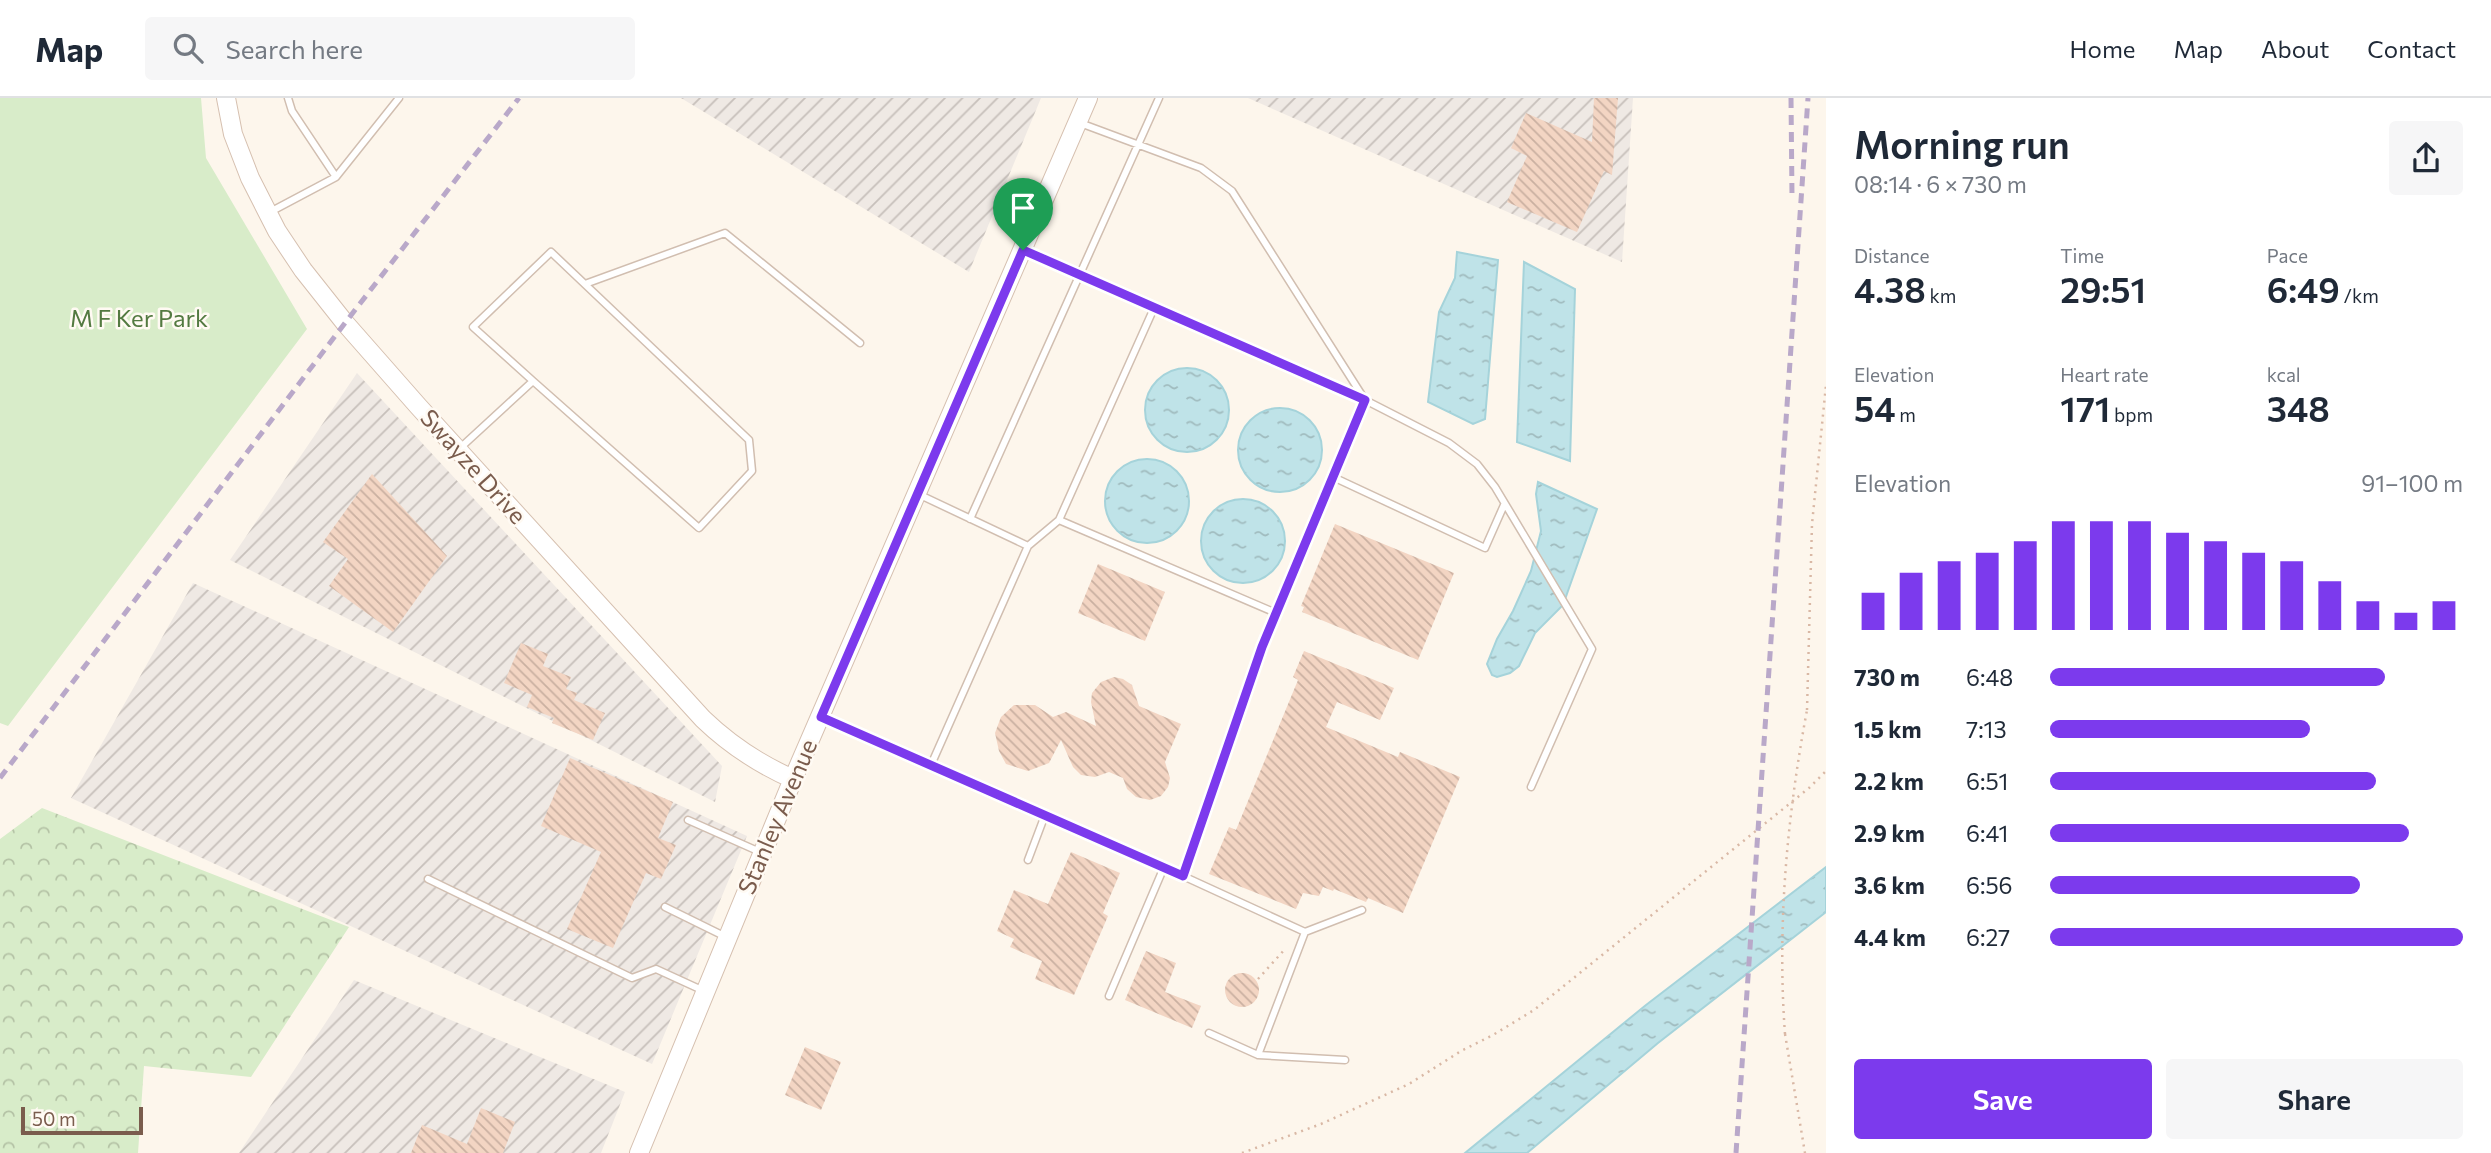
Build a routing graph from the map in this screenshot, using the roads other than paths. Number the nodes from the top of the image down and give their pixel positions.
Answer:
1 (226, 98) edge
2 (288, 98) edge
3 (399, 98) edge
4 (1088, 98) edge
5 (1159, 98) edge
6 (1078, 122) junction
7 (1138, 144) junction
8 (336, 177) junction
9 (268, 213) junction
10 (1023, 250) junction
11 (1079, 275) junction
12 (585, 284) junction
13 (1154, 308) junction
14 (860, 343) dead end
15 (533, 381) junction
16 (1365, 400) junction
17 (457, 450) junction
18 (1333, 477) junction
19 (916, 494) junction
20 (1504, 505) junction
21 (970, 519) junction
22 (1059, 520) junction
23 (1028, 546) junction
24 (1276, 613) junction
25 (821, 717) junction
26 (931, 765) junction
27 (793, 779) junction
28 (1531, 787) dead end
29 (1045, 815) junction
30 (688, 820) dead end
31 (763, 853) junction
32 (1028, 860) dead end
33 (1164, 867) junction
34 (1183, 876) junction
35 (428, 879) dead end
36 (665, 907) dead end
37 (1362, 910) dead end
38 (1306, 932) junction
39 (727, 937) junction
40 (706, 992) junction
41 (1109, 996) dead end
42 (1209, 1033) dead end
43 (1258, 1055) junction
44 (1345, 1060) dead end
45 (639, 1153) edge

1 - 9 main road, Swayze Drive
2 - 8 lane
3 - 8 lane
4 - 6 main road, Stanley Avenue
5 - 7 lane
6 - 7 lane
6 - 10 main road, Stanley Avenue
7 - 11 lane
7 - 16 lane
8 - 9 lane
9 - 17 main road, Swayze Drive
10 - 11 lane
10 - 19 main road, Stanley Avenue
11 - 13 lane
11 - 21 lane
12 - 14 lane
12 - 15 lane
12 - 15 lane
13 - 16 lane
13 - 22 lane
15 - 17 lane
16 - 18 lane
16 - 20 lane
17 - 27 main road, Swayze Drive
18 - 20 lane
18 - 24 lane
19 - 21 lane
19 - 25 main road, Stanley Avenue
20 - 28 lane
21 - 23 lane
22 - 23 lane
22 - 24 lane
23 - 26 lane
24 - 34 lane
25 - 26 lane
25 - 27 main road, Stanley Avenue
26 - 29 lane
27 - 31 main road, Stanley Avenue
29 - 32 lane
29 - 33 lane
30 - 31 lane
31 - 39 main road, Stanley Avenue
33 - 34 lane
33 - 41 lane
34 - 38 lane
35 - 40 lane
36 - 39 lane
37 - 38 lane
38 - 43 lane
39 - 40 main road, Stanley Avenue
40 - 45 main road, Stanley Avenue
42 - 43 lane
43 - 44 lane

